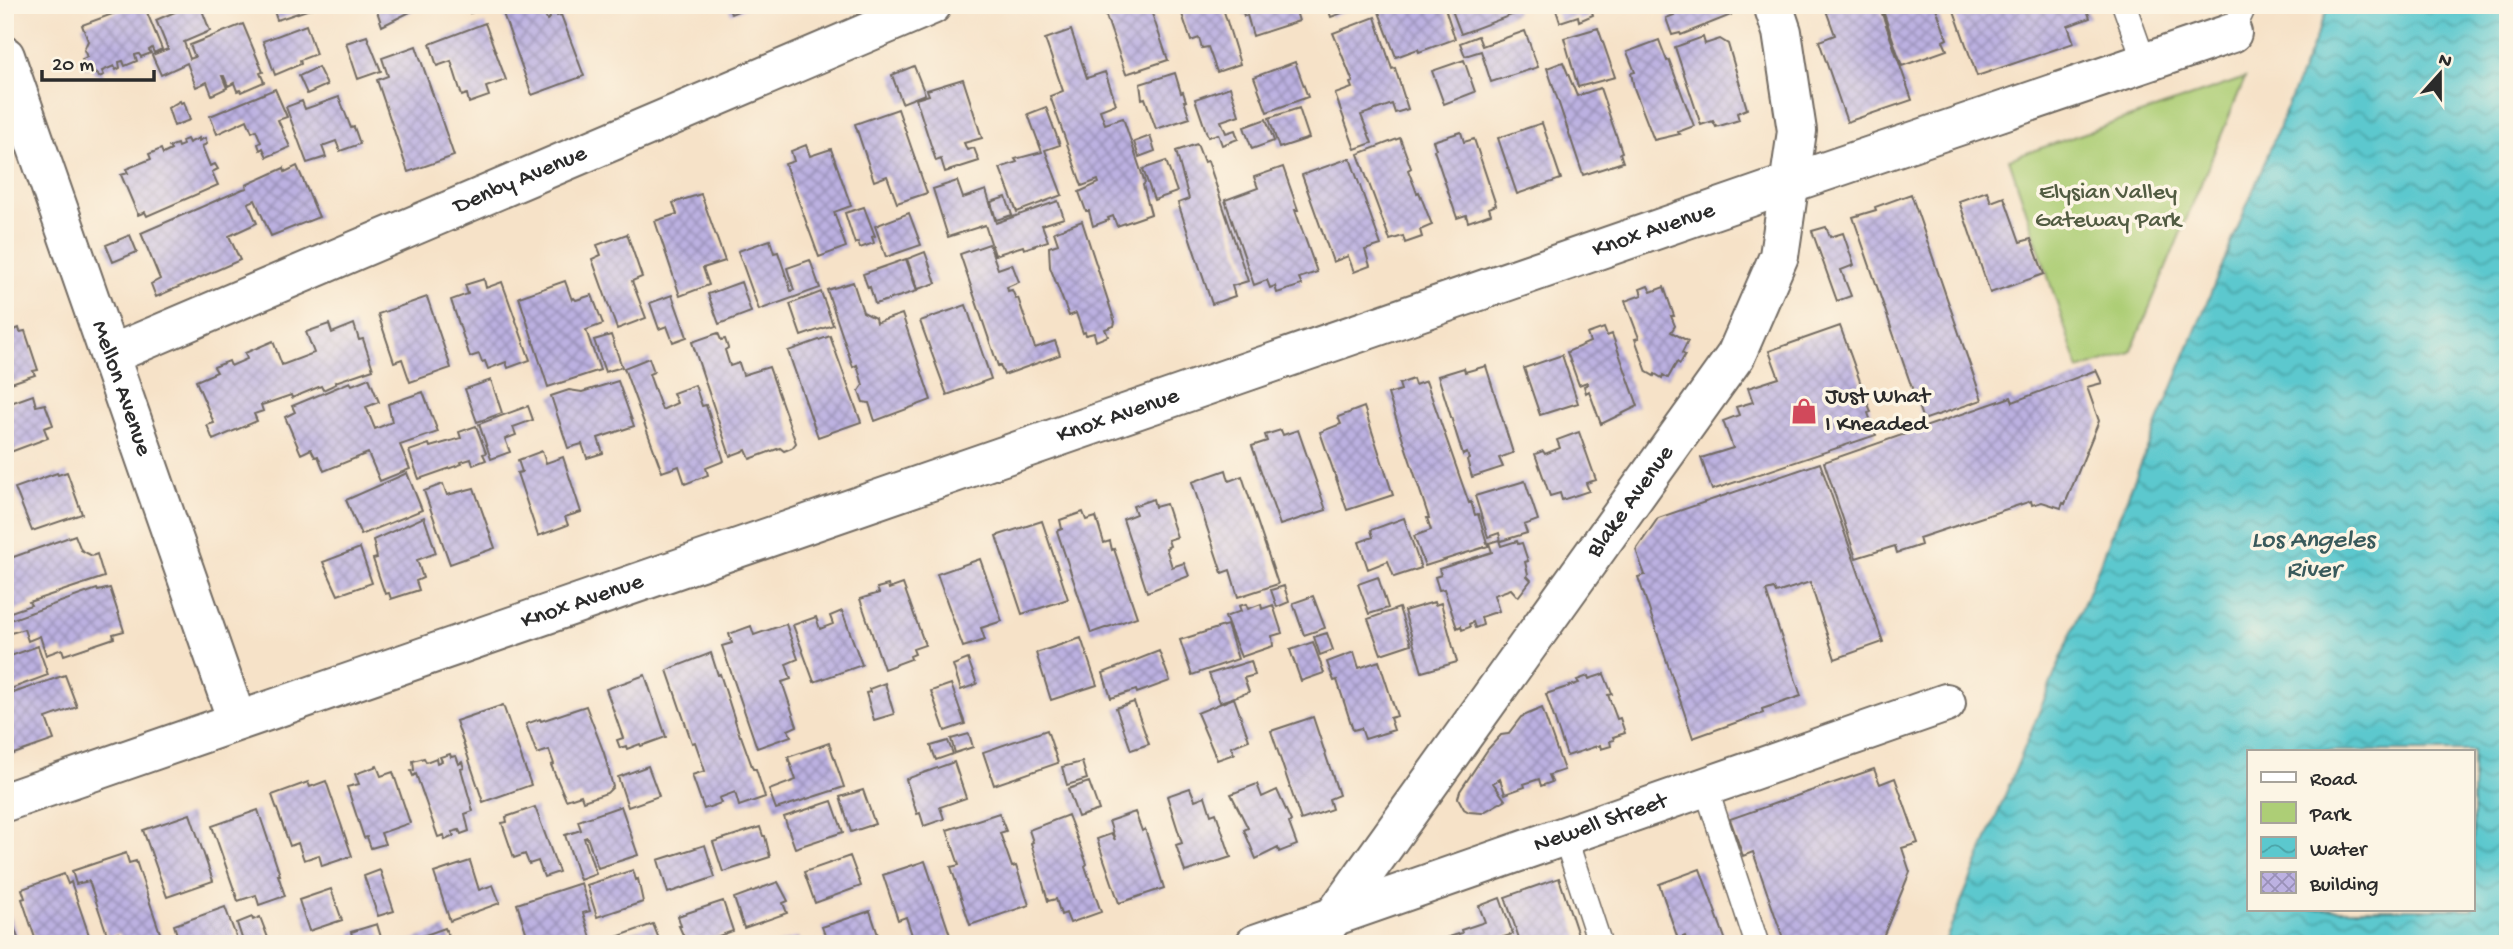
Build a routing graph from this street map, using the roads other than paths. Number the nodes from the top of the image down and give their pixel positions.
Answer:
1 (932, 5) edge
2 (1773, 5) edge
3 (2124, 5) edge
4 (2238, 19) edge
5 (5, 56) edge
6 (2145, 64) junction
7 (1791, 183) junction
8 (110, 355) junction
9 (1946, 703) dead end
10 (237, 721) junction
11 (1706, 788) junction
12 (5, 802) edge
13 (1565, 836) junction
14 (1323, 930) edge
15 (1255, 944) edge
16 (1600, 944) edge
17 (1757, 944) edge

1 - 8 street, Denby Avenue
2 - 7 street, Blake Avenue
3 - 6 lane
4 - 6 street, Knox Avenue
5 - 8 street, Mellon Avenue
6 - 7 street, Knox Avenue
7 - 10 street, Knox Avenue
7 - 14 street, Blake Avenue
8 - 10 street, Mellon Avenue
9 - 11 street, Newell Street
10 - 12 street, Knox Avenue
11 - 13 street, Newell Street
11 - 17 lane
13 - 14 street, Newell Street
13 - 16 lane
14 - 15 street, Newell Street

